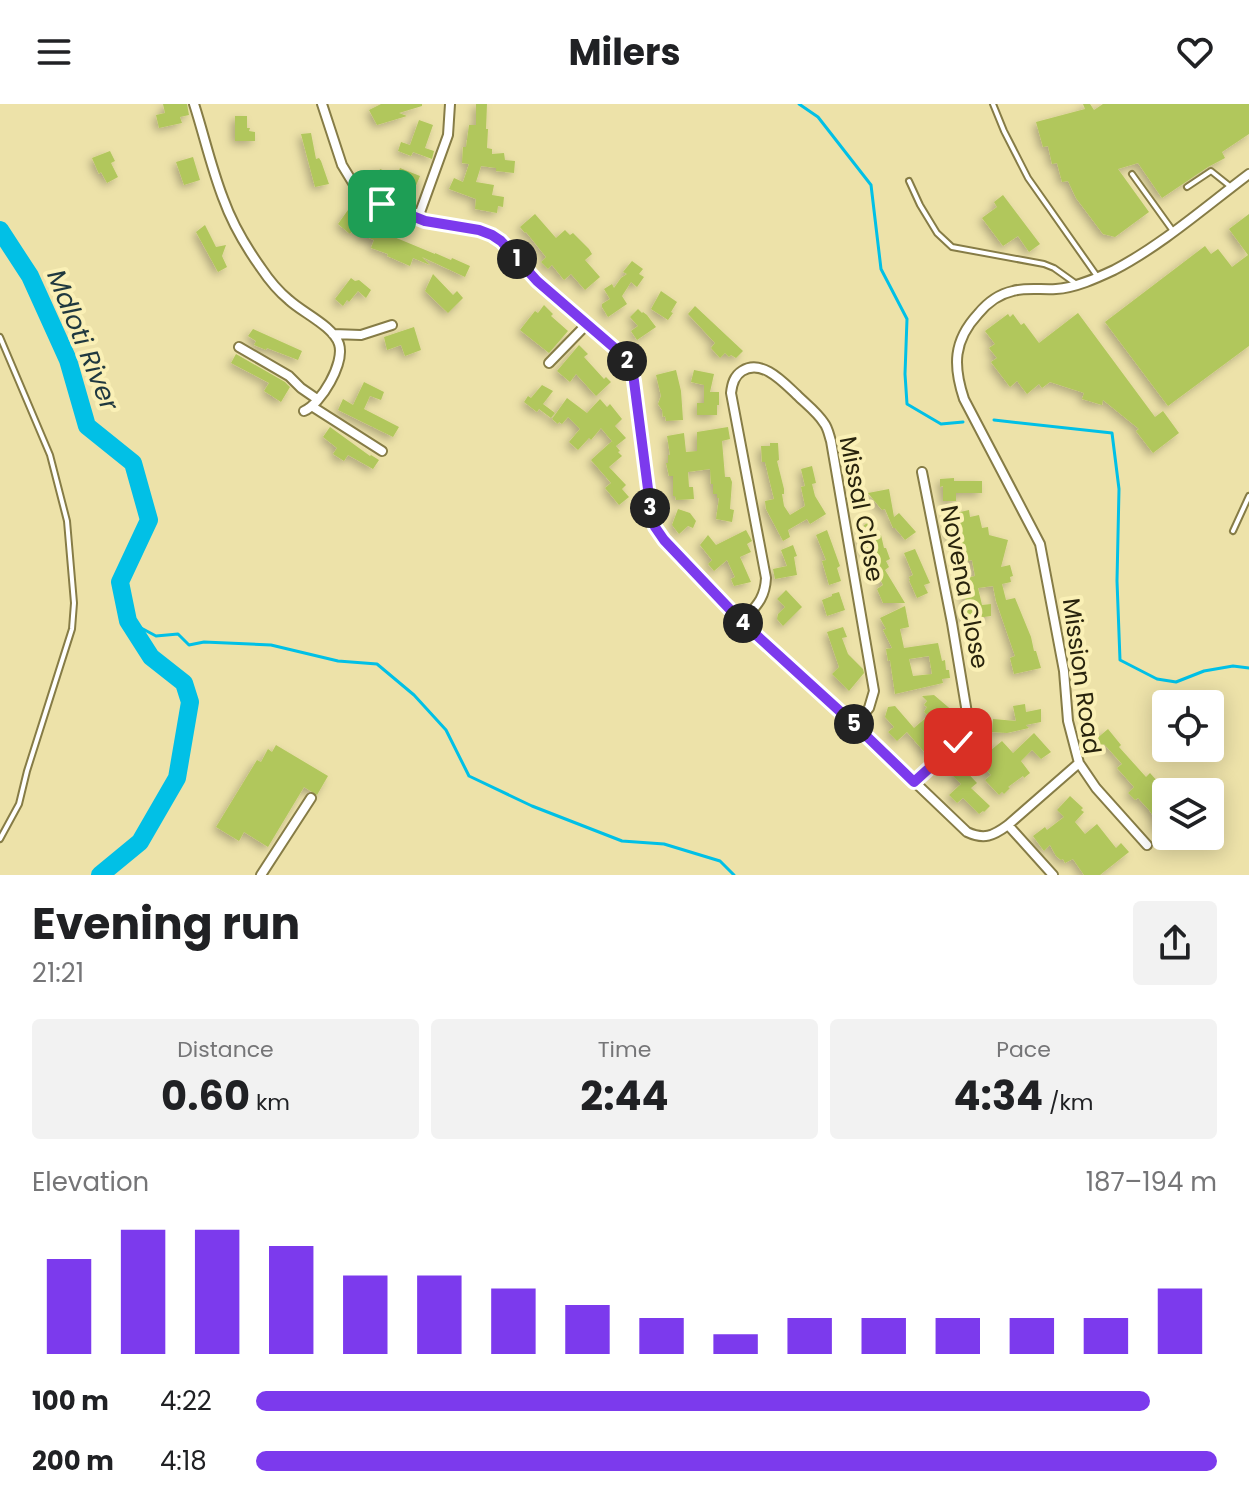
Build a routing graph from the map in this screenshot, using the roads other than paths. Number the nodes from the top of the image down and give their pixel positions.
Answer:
1 (194, 104) edge
2 (322, 104) edge
3 (450, 104) edge
4 (993, 104) edge
5 (1132, 174) dead end
6 (1249, 174) edge
7 (909, 181) dead end
8 (1187, 187) dead end
9 (1231, 187) junction
10 (418, 218) junction
11 (1173, 231) junction
12 (1097, 277) junction
13 (1077, 285) junction
14 (587, 324) junction
15 (392, 325) dead end
16 (333, 334) junction
17 (0, 337) edge
18 (239, 347) dead end
19 (549, 363) dead end
20 (311, 406) junction
21 (382, 451) dead end
22 (922, 472) dead end
23 (1249, 496) edge
24 (1233, 531) dead end
25 (742, 622) junction
26 (855, 725) junction
27 (1079, 763) junction
28 (914, 782) junction
29 (311, 798) dead end
30 (1008, 825) junction
31 (0, 839) edge
32 (1147, 845) dead end
33 (261, 875) edge
34 (1053, 875) edge

1 - 16 street
2 - 10 street, Mission Road
3 - 10 street
4 - 12 lane
5 - 11 lane
6 - 9 street, Mission Road
7 - 13 lane
8 - 9 lane
9 - 11 street, Mission Road
10 - 14 street, Mission Road
11 - 12 street, Mission Road
12 - 13 street, Mission Road
13 - 27 street, Mission Road
14 - 19 street
14 - 25 street, Mission Road
15 - 16 street
16 - 20 street
17 - 31 lane
18 - 20 street
20 - 21 street
22 - 28 street, Novena Close
23 - 24 lane
25 - 26 street, Mission Road
25 - 26 street, Missal Close
26 - 28 street, Mission Road
27 - 30 street, Mission Road
27 - 32 street
28 - 30 street, Mission Road
29 - 33 street
30 - 34 street

